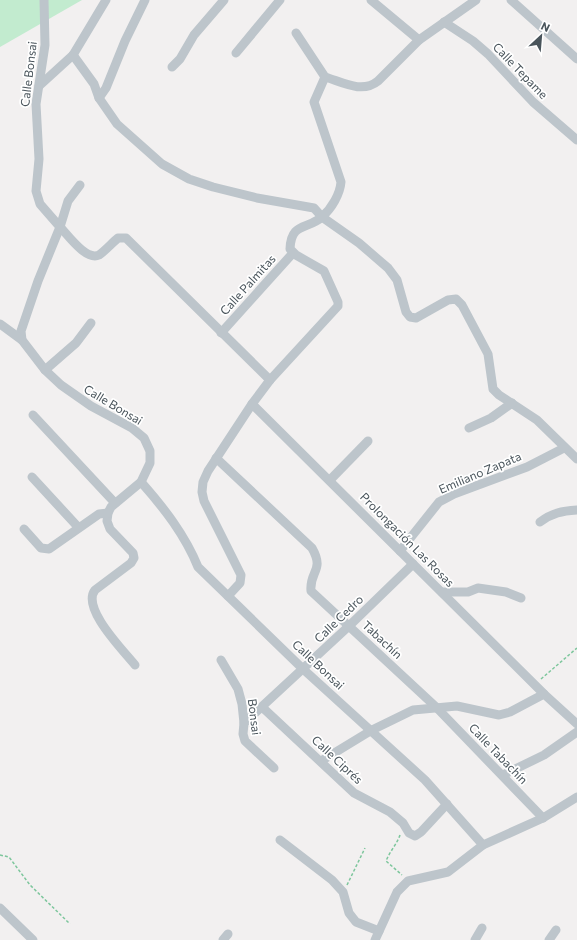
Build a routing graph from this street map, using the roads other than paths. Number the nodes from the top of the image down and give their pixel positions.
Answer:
1 (44, 0) edge
2 (106, 0) edge
3 (145, 0) edge
4 (224, 0) edge
5 (280, 0) edge
6 (371, 0) edge
7 (476, 0) edge
8 (511, 0) edge
9 (444, 22) junction
10 (296, 32) dead end
11 (420, 40) junction
12 (236, 53) dead end
13 (73, 55) junction
14 (577, 59) edge
15 (172, 67) dead end
16 (325, 77) junction
17 (39, 86) junction
18 (99, 98) junction
19 (577, 140) edge
20 (80, 186) dead end
21 (322, 217) junction
22 (60, 227) junction
23 (293, 253) junction
24 (91, 323) dead end
25 (0, 324) edge
26 (221, 333) junction
27 (22, 340) junction
28 (45, 370) junction
29 (270, 380) junction
30 (512, 403) junction
31 (252, 404) junction
32 (33, 415) dead end
33 (469, 428) dead end
34 (368, 441) dead end
35 (564, 448) junction
36 (216, 458) junction
37 (577, 459) edge
38 (32, 477) dead end
39 (330, 480) junction
40 (142, 482) junction
41 (115, 503) junction
42 (577, 510) edge
43 (108, 513) junction
44 (540, 522) dead end
45 (78, 527) junction
46 (24, 529) dead end
47 (400, 551) junction
48 (413, 564) junction
49 (442, 592) junction
50 (228, 596) junction
51 (521, 598) dead end
52 (349, 626) junction
53 (221, 660) dead end
54 (135, 665) dead end
55 (303, 669) junction
56 (544, 694) junction
57 (262, 707) junction
58 (436, 707) junction
59 (244, 723) junction
60 (577, 724) edge
61 (372, 730) junction
62 (577, 732) edge
63 (321, 762) junction
64 (274, 768) dead end
65 (503, 776) junction
66 (577, 797) edge
67 (448, 804) junction
68 (543, 818) junction
69 (280, 840) dead end
70 (483, 845) junction
71 (0, 908) edge
72 (482, 928) dead end
73 (556, 930) dead end
74 (379, 931) junction
75 (33, 940) edge
76 (374, 940) edge
77 (475, 940) edge
78 (549, 940) edge

1 - 17 street, Calle Bonsai
2 - 13 street
3 - 18 street
4 - 15 street
5 - 12 street
6 - 11 street
7 - 9 street
8 - 14 street
9 - 11 street
9 - 19 street, Calle Tepame
10 - 16 street
11 - 16 street
13 - 17 street
13 - 18 street
16 - 21 street
17 - 22 street, Calle Bonsai
18 - 21 street
20 - 22 street
21 - 23 street
21 - 30 street
22 - 26 street, Calle Bonsai
22 - 27 street
23 - 26 street, Calle Palmitas
23 - 29 street
24 - 28 street
25 - 27 street, Calle Bonsai
26 - 29 street
27 - 28 street, Calle Bonsai
28 - 40 street, Calle Bonsai
29 - 31 street
30 - 33 street
30 - 35 street
31 - 36 street
31 - 39 street, Prolongación Las Rosas
32 - 41 street
34 - 39 street
35 - 37 street
35 - 47 street, Emiliano Zapata
36 - 50 street
36 - 52 street, Tabachín
38 - 45 street
39 - 47 street, Prolongación Las Rosas
40 - 41 street
40 - 50 street, Calle Bonsai
41 - 43 street
42 - 44 street
43 - 45 street
43 - 54 street
45 - 46 street
47 - 48 street, Prolongación Las Rosas
48 - 49 street, Prolongación Las Rosas
48 - 52 street, Calle Cedro
49 - 51 street
49 - 56 street, Prolongación Las Rosas
50 - 55 street, Calle Bonsai
52 - 55 street, Calle Cedro
52 - 58 street, Tabachín
53 - 59 street, Bonsai
55 - 57 street, Calle Cedro
55 - 61 street, Calle Bonsai
56 - 58 street
56 - 60 street, Prolongación Las Rosas
57 - 59 street, Calle Cedro
57 - 63 street, Calle Ciprés
58 - 61 street
58 - 65 street, Calle Tabachín
59 - 64 street, Bonsai
61 - 63 street
61 - 67 street, Calle Bonsai
62 - 65 street
63 - 67 street, Calle Ciprés
65 - 68 street, Calle Tabachín
66 - 68 street
67 - 70 street, Calle Bonsai
68 - 70 street
69 - 74 street
70 - 74 street
71 - 75 street
72 - 77 street
73 - 78 street
74 - 76 street

